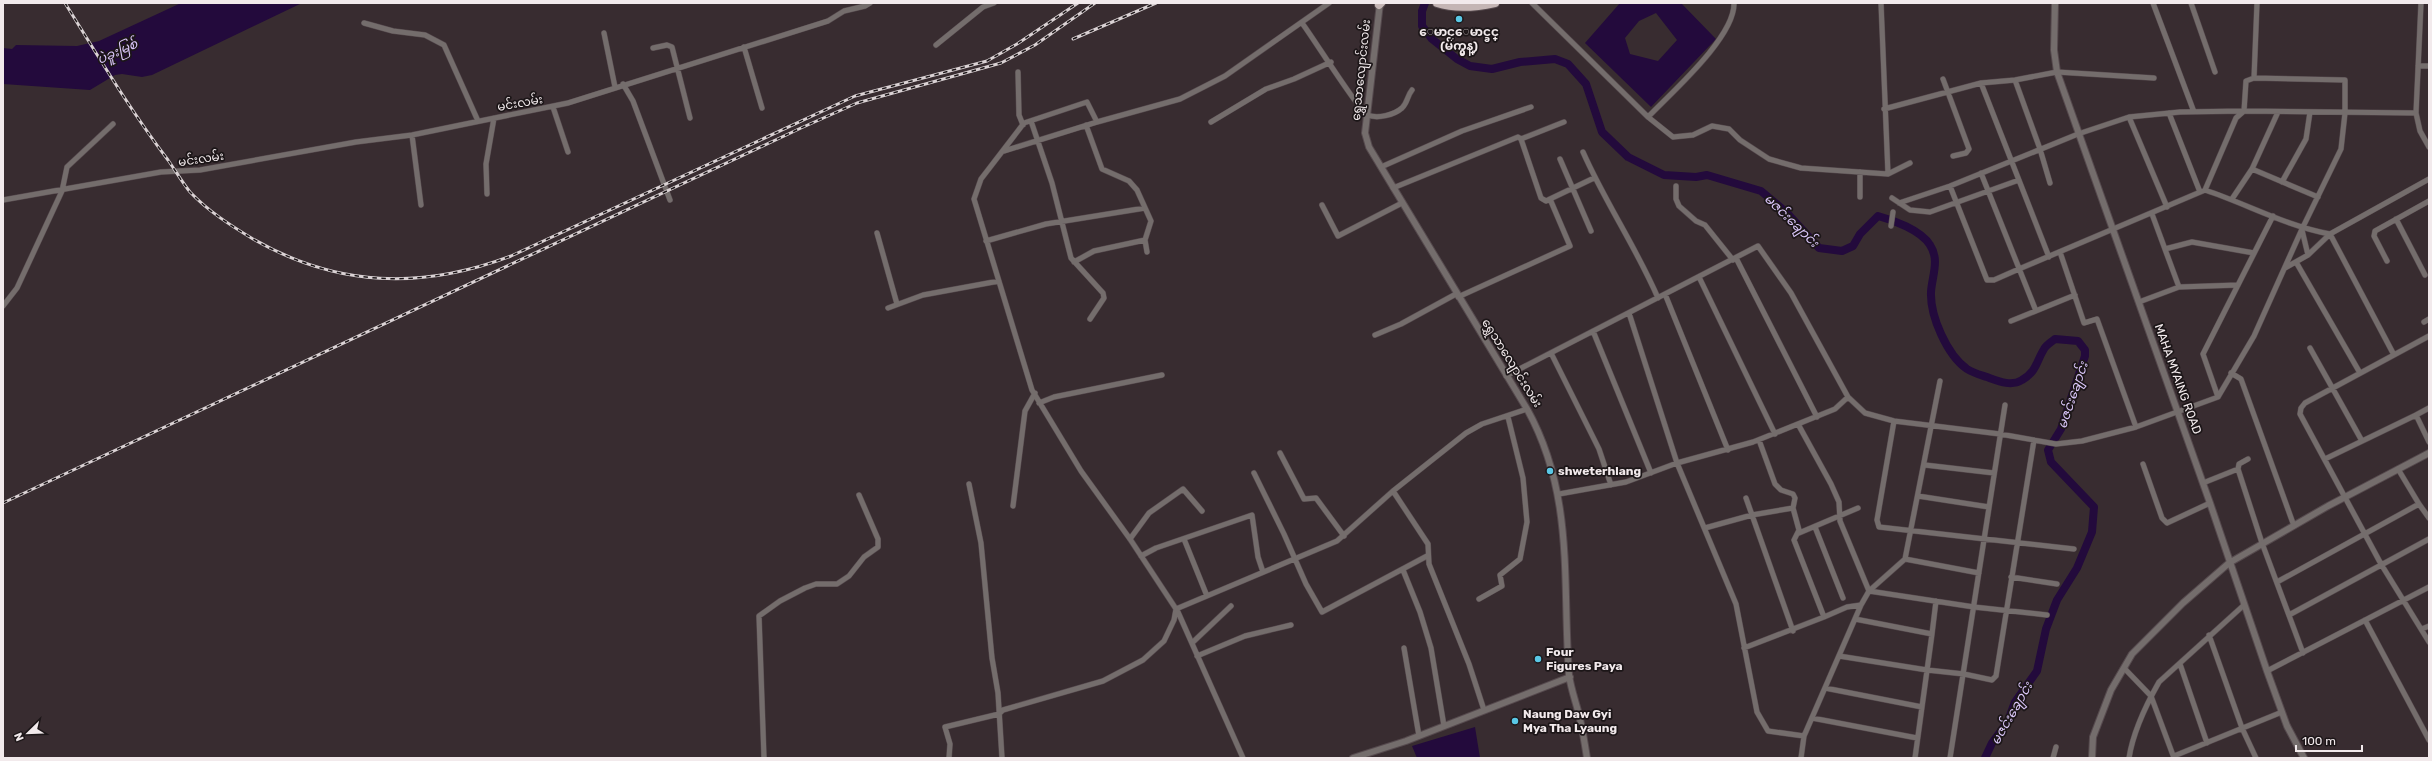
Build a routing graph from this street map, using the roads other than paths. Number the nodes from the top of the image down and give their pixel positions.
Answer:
1 (870, 3) edge
2 (994, 3) edge
3 (1330, 3) edge
4 (1495, 3) edge
5 (1532, 3) edge
6 (1734, 3) edge
7 (1882, 3) edge
8 (2055, 3) edge
9 (2153, 3) edge
10 (2191, 3) edge
11 (2257, 3) edge
12 (2421, 3) edge
13 (1380, 4) edge
14 (1439, 4) edge
15 (364, 23) dead end
16 (1302, 23) junction
17 (604, 33) dead end
18 (936, 45) dead end
19 (744, 47) junction
20 (653, 48) dead end
21 (1331, 62) junction
22 (2418, 66) junction
23 (2429, 66) edge
24 (676, 68) junction
25 (1018, 72) dead end
26 (2056, 72) junction
27 (2215, 72) dead end
28 (2154, 78) dead end
29 (2254, 78) junction
30 (1942, 80) dead end
31 (2015, 80) junction
32 (1981, 83) junction
33 (623, 84) junction
34 (615, 87) junction
35 (1412, 90) dead end
36 (1948, 92) junction
37 (554, 107) junction
38 (762, 108) dead end
39 (1531, 108) dead end
40 (1884, 109) junction
41 (2244, 111) junction
42 (2194, 112) junction
43 (2278, 112) junction
44 (2310, 112) junction
45 (2169, 113) junction
46 (2345, 113) junction
47 (2416, 113) junction
48 (1368, 115) junction
49 (2129, 116) junction
50 (1648, 117) junction
51 (494, 118) junction
52 (690, 118) dead end
53 (478, 121) junction
54 (1031, 121) junction
55 (1098, 122) junction
56 (1211, 122) dead end
57 (1564, 122) dead end
58 (113, 124) dead end
59 (1023, 125) junction
60 (1086, 125) junction
61 (2078, 134) junction
62 (412, 135) junction
63 (1520, 139) junction
64 (1038, 140) junction
65 (2429, 146) edge
66 (2040, 149) junction
67 (1004, 151) junction
68 (568, 152) dead end
69 (1583, 152) dead end
70 (1953, 156) dead end
71 (1560, 159) dead end
72 (2011, 161) junction
73 (1910, 162) dead end
74 (1381, 167) junction
75 (2252, 169) junction
76 (1860, 172) junction
77 (1981, 172) junction
78 (1888, 174) junction
79 (1594, 178) junction
80 (2429, 179) edge
81 (2019, 180) junction
82 (2282, 182) junction
83 (2050, 183) dead end
84 (1676, 186) dead end
85 (1950, 186) junction
86 (1393, 188) junction
87 (1572, 188) junction
88 (62, 190) junction
89 (1988, 191) junction
90 (2202, 191) junction
91 (487, 194) dead end
92 (1860, 197) dead end
93 (2318, 197) junction
94 (1892, 198) dead end
95 (1550, 199) junction
96 (2232, 199) junction
97 (3, 200) edge
98 (670, 200) dead end
99 (2429, 200) edge
100 (1956, 202) junction
101 (1402, 203) junction
102 (1899, 203) junction
103 (421, 205) dead end
104 (1322, 205) dead end
105 (2167, 207) junction
106 (1145, 208) junction
107 (1893, 212) dead end
108 (2152, 214) junction
109 (2273, 216) junction
110 (2396, 219) junction
111 (1061, 221) junction
112 (1891, 226) dead end
113 (2302, 229) junction
114 (2113, 230) junction
115 (1591, 231) dead end
116 (877, 233) dead end
117 (2330, 234) junction
118 (1145, 240) junction
119 (986, 241) junction
120 (2165, 249) junction
121 (1147, 252) dead end
122 (2060, 252) junction
123 (2254, 253) junction
124 (2308, 255) junction
125 (2049, 257) junction
126 (1734, 259) junction
127 (2387, 261) dead end
128 (1074, 262) junction
129 (2296, 262) junction
130 (2285, 268) junction
131 (2019, 270) junction
132 (2426, 275) dead end
133 (1699, 277) junction
134 (999, 281) junction
135 (2238, 285) junction
136 (2179, 287) junction
137 (1665, 294) junction
138 (1457, 295) junction
139 (2075, 295) junction
140 (1658, 298) junction
141 (2139, 302) junction
142 (897, 304) junction
143 (3, 306) edge
144 (888, 308) dead end
145 (2036, 311) junction
146 (1629, 313) junction
147 (1090, 319) dead end
148 (2011, 321) dead end
149 (1593, 331) junction
150 (1375, 335) dead end
151 (2429, 336) edge
152 (2310, 348) dead end
153 (1551, 353) junction
154 (2394, 355) junction
155 (2232, 373) junction
156 (2360, 374) junction
157 (1162, 375) dead end
158 (1506, 376) junction
159 (1940, 381) dead end
160 (2333, 388) junction
161 (1034, 393) junction
162 (1848, 397) junction
163 (2218, 397) junction
164 (1040, 403) junction
165 (2005, 405) dead end
166 (2429, 408) edge
167 (1527, 409) junction
168 (2177, 411) junction
169 (2416, 415) junction
170 (1508, 417) junction
171 (1817, 417) junction
172 (1894, 421) junction
173 (1798, 424) junction
174 (1933, 426) junction
175 (2136, 426) junction
176 (1776, 434) junction
177 (2000, 434) junction
178 (1760, 440) junction
179 (2035, 440) junction
180 (2362, 441) junction
181 (2429, 442) edge
182 (1728, 450) junction
183 (1280, 453) dead end
184 (2429, 453) edge
185 (2248, 459) dead end
186 (2325, 459) junction
187 (1677, 463) junction
188 (2143, 464) dead end
189 (1925, 465) junction
190 (2238, 468) junction
191 (2398, 469) junction
192 (1254, 473) dead end
193 (1651, 473) junction
194 (1994, 473) junction
195 (2203, 483) junction
196 (969, 484) dead end
197 (1611, 485) junction
198 (1393, 491) junction
199 (1559, 494) junction
200 (859, 495) dead end
201 (1918, 496) junction
202 (2344, 497) junction
203 (1746, 498) dead end
204 (2210, 503) junction
205 (2419, 504) junction
206 (1013, 506) dead end
207 (1989, 507) junction
208 (1793, 508) junction
209 (1858, 508) dead end
210 (1202, 511) dead end
211 (1752, 515) junction
212 (1840, 517) junction
213 (2429, 518) edge
214 (2294, 526) junction
215 (1815, 527) junction
216 (1705, 528) junction
217 (1911, 530) junction
218 (1799, 533) junction
219 (2364, 533) junction
220 (1344, 536) junction
221 (1130, 539) junction
222 (1184, 539) junction
223 (2429, 539) edge
224 (1984, 540) junction
225 (2262, 543) junction
226 (2016, 544) junction
227 (2074, 549) dead end
228 (1141, 556) junction
229 (1427, 556) junction
230 (1296, 559) junction
231 (1905, 559) junction
232 (2229, 563) junction
233 (2381, 564) junction
234 (1403, 570) junction
235 (1263, 572) junction
236 (1979, 573) junction
237 (2011, 577) junction
238 (2276, 582) junction
239 (2057, 584) dead end
240 (2429, 587) edge
241 (1870, 592) junction
242 (1207, 596) junction
243 (1842, 598) dead end
244 (1479, 599) dead end
245 (1936, 601) junction
246 (2403, 601) junction
247 (2244, 604) junction
248 (1861, 605) junction
249 (1231, 606) dead end
250 (1974, 607) junction
251 (1176, 609) junction
252 (2006, 610) junction
253 (2047, 615) dead end
254 (2289, 615) junction
255 (1824, 617) junction
256 (1855, 619) junction
257 (2365, 620) junction
258 (1291, 625) dead end
259 (2429, 626) edge
260 (2422, 629) junction
261 (1793, 630) junction
262 (1932, 634) junction
263 (2209, 635) junction
264 (2429, 642) edge
265 (1192, 643) junction
266 (1404, 648) dead end
267 (1744, 648) junction
268 (2304, 652) junction
269 (1197, 656) junction
270 (1839, 656) junction
271 (2180, 664) junction
272 (2124, 668) junction
273 (1927, 670) junction
274 (2267, 671) junction
275 (1964, 674) junction
276 (1570, 677) junction
277 (1825, 688) junction
278 (2151, 696) junction
279 (1922, 707) junction
280 (1484, 710) junction
281 (2282, 712) junction
282 (999, 714) junction
283 (1812, 718) junction
284 (1444, 726) junction
285 (2242, 728) junction
286 (1419, 736) junction
287 (1804, 736) junction
288 (1917, 738) junction
289 (2429, 740) edge
290 (2207, 743) junction
291 (2056, 747) dead end
292 (2174, 757) edge
293 (764, 758) edge
294 (949, 758) edge
295 (1002, 758) edge
296 (1243, 758) edge
297 (1353, 758) edge
298 (1587, 758) edge
299 (1801, 758) edge
300 (1915, 758) edge
301 (1950, 758) edge
302 (2053, 758) edge
303 (2092, 758) edge
304 (2129, 758) edge
305 (2256, 758) edge
306 (2304, 758) edge

1 - 19 street, မင်းလမ်း
2 - 18 street
3 - 16 street
4 - 14 highway
5 - 50 street
6 - 50 street
7 - 40 street
8 - 26 street, MAHA MYAING ROAD
9 - 42 street
10 - 27 street
11 - 29 street
12 - 22 street
13 - 48 street, ရွှေသာလျောင်းလမ်း
15 - 53 street
16 - 21 street
16 - 55 street
17 - 34 street
19 - 24 street, မင်းလမ်း
19 - 38 street
20 - 24 street
21 - 48 street
21 - 56 street
22 - 23 street
22 - 47 street
24 - 33 street, မင်းလမ်း
24 - 52 street
25 - 59 street
26 - 28 street
26 - 31 street
26 - 61 street, MAHA MYAING ROAD
29 - 41 street
29 - 46 street
30 - 36 street
31 - 32 street
31 - 66 street
32 - 36 street
32 - 72 street
33 - 34 street, မင်းလမ်း
33 - 98 street
34 - 37 street, မင်းလမ်း
35 - 48 street
36 - 40 street
36 - 70 street
37 - 51 street, မင်းလမ်း
37 - 68 street
39 - 74 street
40 - 78 street
41 - 42 street
41 - 43 street
41 - 90 street
42 - 45 street
43 - 44 street
43 - 75 street
44 - 46 street
44 - 82 street
45 - 49 street
45 - 90 street
46 - 47 street
46 - 93 street
47 - 65 street
48 - 74 street, ရွှေသာလျောင်းလမ်း
49 - 61 street
49 - 105 street
50 - 76 street
51 - 53 street, မင်းလမ်း
51 - 91 street
53 - 62 street, မင်းလမ်း
54 - 55 street
54 - 59 street
54 - 64 street
55 - 60 street
57 - 63 street
58 - 88 street
59 - 67 street
60 - 64 street
60 - 106 street
61 - 66 street
61 - 114 street, MAHA MYAING ROAD
62 - 88 street, မင်းလမ်း
62 - 103 street
63 - 86 street
63 - 95 street
64 - 67 street
64 - 111 street
66 - 72 street
66 - 83 street
67 - 119 street
69 - 79 street
71 - 87 street
72 - 77 street
72 - 81 street
73 - 78 street
74 - 86 street, ရွှေသာလျောင်းလမ်း
75 - 82 street
75 - 96 street
76 - 78 street
76 - 92 street
77 - 85 street
77 - 89 street
79 - 87 street
79 - 140 street
80 - 117 street
81 - 89 street
81 - 125 street
82 - 93 street
84 - 126 street
85 - 100 street
85 - 102 street
86 - 101 street, ရွှေသာလျောင်းလမ်း
87 - 95 street
87 - 115 street
88 - 97 street, မင်းလမ်း
88 - 143 street
89 - 100 street
89 - 131 street
90 - 96 street
90 - 105 street
93 - 113 street
94 - 102 street
95 - 138 street
96 - 109 street
99 - 110 street
100 - 102 street
100 - 131 street
101 - 104 street
101 - 138 street, ရွှေသာလျောင်းလမ်း
105 - 108 street
106 - 111 street
106 - 118 street
107 - 112 street
108 - 114 street
108 - 120 street
109 - 113 street
109 - 123 street
110 - 127 street
110 - 132 street
111 - 119 street
111 - 128 street
113 - 117 street
113 - 124 street
113 - 130 street
114 - 122 street
114 - 141 street, MAHA MYAING ROAD
116 - 142 street
117 - 124 street
117 - 154 street
118 - 121 street
118 - 128 street
119 - 134 street
120 - 123 street
120 - 136 street
122 - 125 street
122 - 139 street
123 - 135 street
124 - 129 street
125 - 131 street
126 - 133 street
126 - 162 street
126 - 171 street
128 - 147 street
129 - 130 street
129 - 156 street
130 - 155 street
131 - 145 street
133 - 137 street
133 - 176 street
134 - 142 street
134 - 161 street
135 - 136 street
135 - 163 street
136 - 141 street
137 - 140 street
137 - 182 street
138 - 150 street
138 - 158 street, ရွှေသာလျောင်းလမ်း
139 - 145 street
139 - 175 street
140 - 146 street
141 - 168 street, MAHA MYAING ROAD
142 - 144 street
145 - 148 street
146 - 149 street
146 - 187 street
149 - 153 street
149 - 193 street
151 - 154 street
152 - 160 street
153 - 158 street
153 - 197 street
154 - 156 street
155 - 163 street
155 - 214 street
156 - 160 street
157 - 164 street
158 - 167 street, ရွှေသာလျောင်းလမ်း
159 - 174 street
160 - 180 street
160 - 186 street
161 - 164 street
161 - 206 street
162 - 171 street
162 - 172 street
163 - 168 street
164 - 221 street
165 - 177 street
166 - 169 street
167 - 170 street
167 - 199 street, ရွှေသာလျောင်းလမ်း
168 - 175 street
168 - 195 street, MAHA MYAING ROAD
169 - 180 street
169 - 181 street
170 - 198 street
170 - 244 street
171 - 173 street
172 - 174 street
172 - 217 street
173 - 176 street
173 - 212 street
174 - 177 street
174 - 189 street
175 - 179 street
176 - 178 street
177 - 179 street
177 - 194 street
178 - 182 street
178 - 208 street
179 - 226 street
180 - 186 street
182 - 187 street
183 - 220 street
184 - 191 street
185 - 190 street
186 - 202 street
187 - 193 street
187 - 216 street
188 - 204 street
189 - 194 street
189 - 201 street
190 - 195 street
190 - 225 street
191 - 202 street
191 - 205 street
192 - 230 street
193 - 197 street
194 - 207 street
195 - 204 street, MAHA MYAING ROAD
196 - 282 street
197 - 199 street
198 - 220 street
198 - 229 street
199 - 276 street, ရွှေသာလျောင်းလမ်း
200 - 293 street
201 - 207 street
201 - 217 street
202 - 214 street
202 - 219 street
203 - 211 street
204 - 232 street, MAHA MYAING ROAD
205 - 213 street
205 - 219 street
207 - 224 street
208 - 211 street
208 - 218 street
209 - 212 street
210 - 221 street
211 - 216 street
211 - 261 street
212 - 215 street
212 - 241 street
214 - 225 street
215 - 218 street
215 - 243 street
216 - 267 street
217 - 224 street
217 - 231 street
218 - 255 street
219 - 233 street
219 - 238 street
220 - 230 street
221 - 228 street
222 - 228 street
222 - 235 street
222 - 242 street
223 - 233 street
224 - 226 street
224 - 236 street
225 - 232 street
225 - 238 street
226 - 227 street
226 - 237 street
228 - 251 street
229 - 234 street
229 - 280 street
230 - 234 street
230 - 235 street
231 - 236 street
231 - 241 street
232 - 247 street, MAHA MYAING ROAD
232 - 272 street
233 - 246 street
233 - 254 street
234 - 284 street
235 - 242 street
236 - 250 street
237 - 239 street
237 - 252 street
238 - 254 street
240 - 246 street
241 - 245 street
241 - 248 street
242 - 251 street
245 - 250 street
245 - 262 street
246 - 257 street
246 - 260 street
247 - 263 street
247 - 274 street, MAHA MYAING ROAD
248 - 255 street
248 - 256 street
249 - 265 street
250 - 252 street
250 - 275 street
251 - 265 street
251 - 282 street
252 - 253 street
252 - 275 street
254 - 268 street
255 - 261 street
256 - 262 street
256 - 270 street
257 - 268 street
257 - 289 street
258 - 269 street
259 - 260 street
260 - 264 street
261 - 267 street
262 - 273 street
263 - 271 street
263 - 285 street
265 - 269 street
266 - 286 street
267 - 287 street
268 - 274 street
269 - 296 street
270 - 273 street
270 - 277 street
271 - 278 street
271 - 290 street
272 - 278 street
272 - 303 street
273 - 275 street
273 - 279 street
274 - 281 street, MAHA MYAING ROAD
275 - 301 street
276 - 280 street
276 - 298 street, ရွှေသာလျောင်းလမ်း
277 - 279 street
277 - 283 street
278 - 292 street
278 - 304 street
279 - 288 street
280 - 284 street
281 - 285 street
281 - 306 street, MAHA MYAING ROAD
282 - 294 street
282 - 295 street
283 - 287 street
283 - 288 street
284 - 286 street
285 - 290 street
285 - 305 street
286 - 297 street
287 - 299 street
288 - 300 street
290 - 292 street
291 - 302 street

